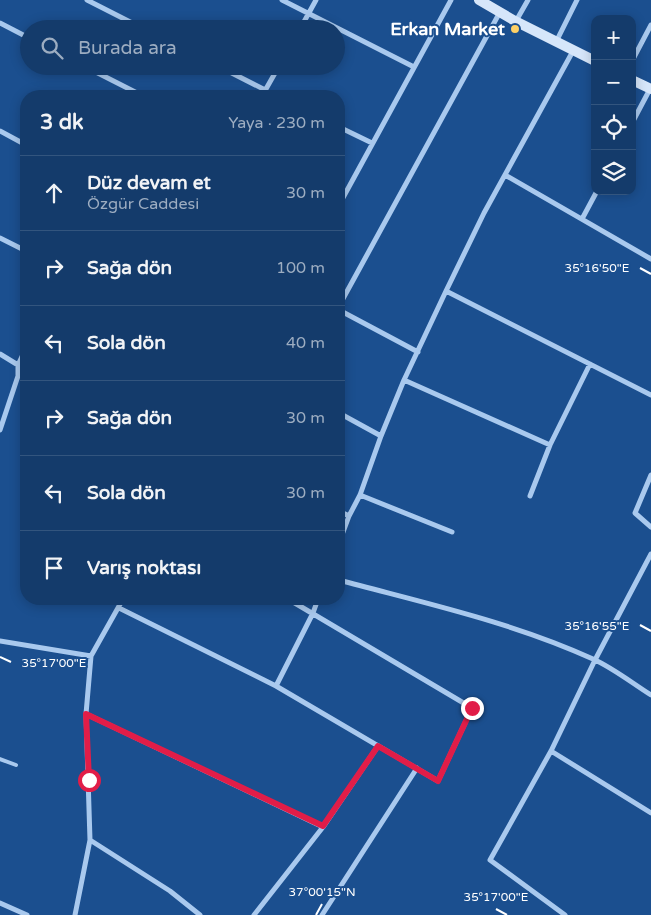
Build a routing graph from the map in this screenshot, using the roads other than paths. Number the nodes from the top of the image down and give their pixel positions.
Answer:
1 (87, 0) edge
2 (282, 0) edge
3 (316, 0) edge
4 (451, 0) edge
5 (479, 0) edge
6 (528, 0) edge
7 (578, 0) edge
8 (500, 12) junction
9 (308, 14) junction
10 (126, 20) edge
11 (305, 20) edge
12 (320, 20) edge
13 (516, 21) junction
14 (0, 23) edge
15 (651, 26) edge
16 (345, 32) edge
17 (20, 33) edge
18 (556, 42) junction
19 (573, 51) junction
20 (593, 60) edge
21 (633, 60) edge
22 (414, 67) junction
23 (102, 75) edge
24 (236, 75) edge
25 (274, 75) edge
26 (636, 82) edge
27 (651, 89) edge
28 (131, 90) edge
29 (265, 90) joint
30 (636, 116) edge
31 (345, 130) edge
32 (0, 131) edge
33 (20, 141) edge
34 (372, 144) junction
35 (505, 174) junction
36 (345, 189) edge
37 (595, 195) edge
38 (582, 219) junction
39 (0, 238) edge
40 (20, 248) edge
41 (651, 259) edge
42 (446, 291) junction
43 (345, 295) edge
44 (345, 313) edge
45 (418, 352) junction
46 (0, 354) edge
47 (20, 361) edge
48 (590, 364) junction
49 (18, 365) junction
50 (404, 380) junction
51 (651, 394) edge
52 (345, 416) edge
53 (0, 430) edge
54 (381, 436) junction
55 (550, 445) junction
56 (651, 476) edge
57 (360, 495) junction
58 (530, 496) dead end
59 (345, 514) edge
60 (349, 516) junction
61 (345, 527) edge
62 (651, 528) edge
63 (452, 532) dead end
64 (651, 554) edge
65 (345, 582) edge
66 (120, 605) edge
67 (299, 605) edge
68 (316, 605) edge
69 (119, 608) junction
70 (313, 613) junction
71 (0, 641) edge
72 (91, 656) junction
73 (595, 660) junction
74 (276, 686) junction
75 (651, 695) edge
76 (86, 714) junction
77 (378, 746) junction
78 (552, 751) junction
79 (0, 759) edge
80 (16, 765) dead end
81 (417, 768) junction
82 (651, 813) edge
83 (323, 826) junction
84 (90, 840) junction
85 (0, 903) edge
86 (27, 915) edge
87 (75, 915) edge
88 (200, 915) edge
89 (254, 915) edge
90 (322, 915) edge
91 (565, 915) edge

1 - 10 street
2 - 9 street
3 - 9 street
4 - 22 street
5 - 8 main road
6 - 13 street
7 - 18 street
8 - 13 main road
8 - 43 street
9 - 11 street
9 - 12 street
13 - 18 main road
14 - 17 street
15 - 21 street
16 - 22 street
18 - 19 main road
19 - 20 main road
19 - 35 street
22 - 34 street
23 - 28 street
24 - 29 street
25 - 29 street
26 - 27 main road
27 - 30 street
31 - 34 street
32 - 33 street
34 - 36 street
35 - 38 street
35 - 42 street
37 - 38 street
38 - 41 street
39 - 40 street
42 - 45 street
42 - 48 street
44 - 45 street
45 - 50 street
46 - 49 street
47 - 49 street
48 - 51 street
48 - 55 street
49 - 53 street
50 - 54 street
50 - 55 street
52 - 54 street
54 - 57 street
55 - 58 street
56 - 62 street
57 - 60 street
57 - 63 street
59 - 60 street
60 - 61 street
64 - 73 street
65 - 73 street
66 - 69 street
67 - 70 street
68 - 70 street
69 - 72 street
69 - 74 street
70 - 74 street
70 - 81 street
71 - 72 street
72 - 76 street
73 - 75 street
73 - 78 street
74 - 77 street
76 - 83 street
76 - 84 street
77 - 81 street
77 - 83 street
78 - 82 street
78 - 91 street
79 - 80 lane
81 - 90 street
83 - 89 street
84 - 87 street
84 - 88 street
85 - 86 street

